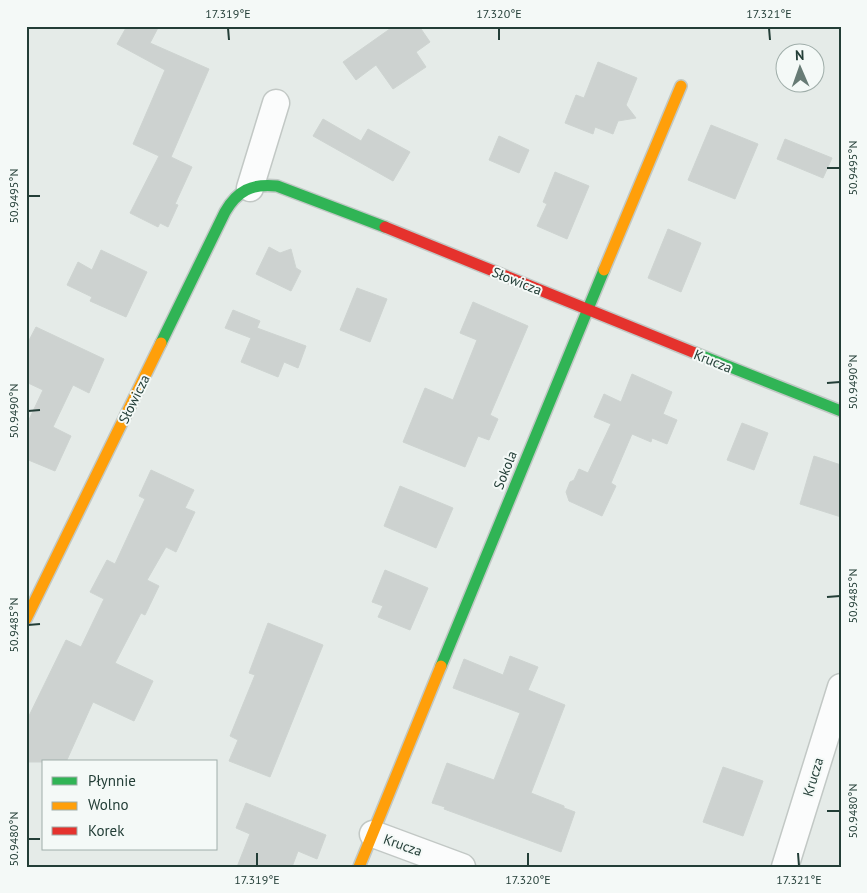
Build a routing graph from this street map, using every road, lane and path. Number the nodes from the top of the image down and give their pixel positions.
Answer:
1 (681, 86) dead end
2 (276, 103) dead end
3 (250, 188) junction
4 (587, 309) junction
5 (841, 411) edge
6 (26, 619) edge
7 (841, 687) edge
8 (373, 834) junction
9 (359, 867) edge
10 (462, 867) edge
11 (785, 867) edge

1 - 4 street, Sokola
2 - 3 street
3 - 4 street, Słowicza
3 - 6 street, Słowicza
4 - 5 street, Krucza
4 - 8 street, Sokola
7 - 11 street, Krucza
8 - 9 street, Sokola
8 - 10 street, Krucza

